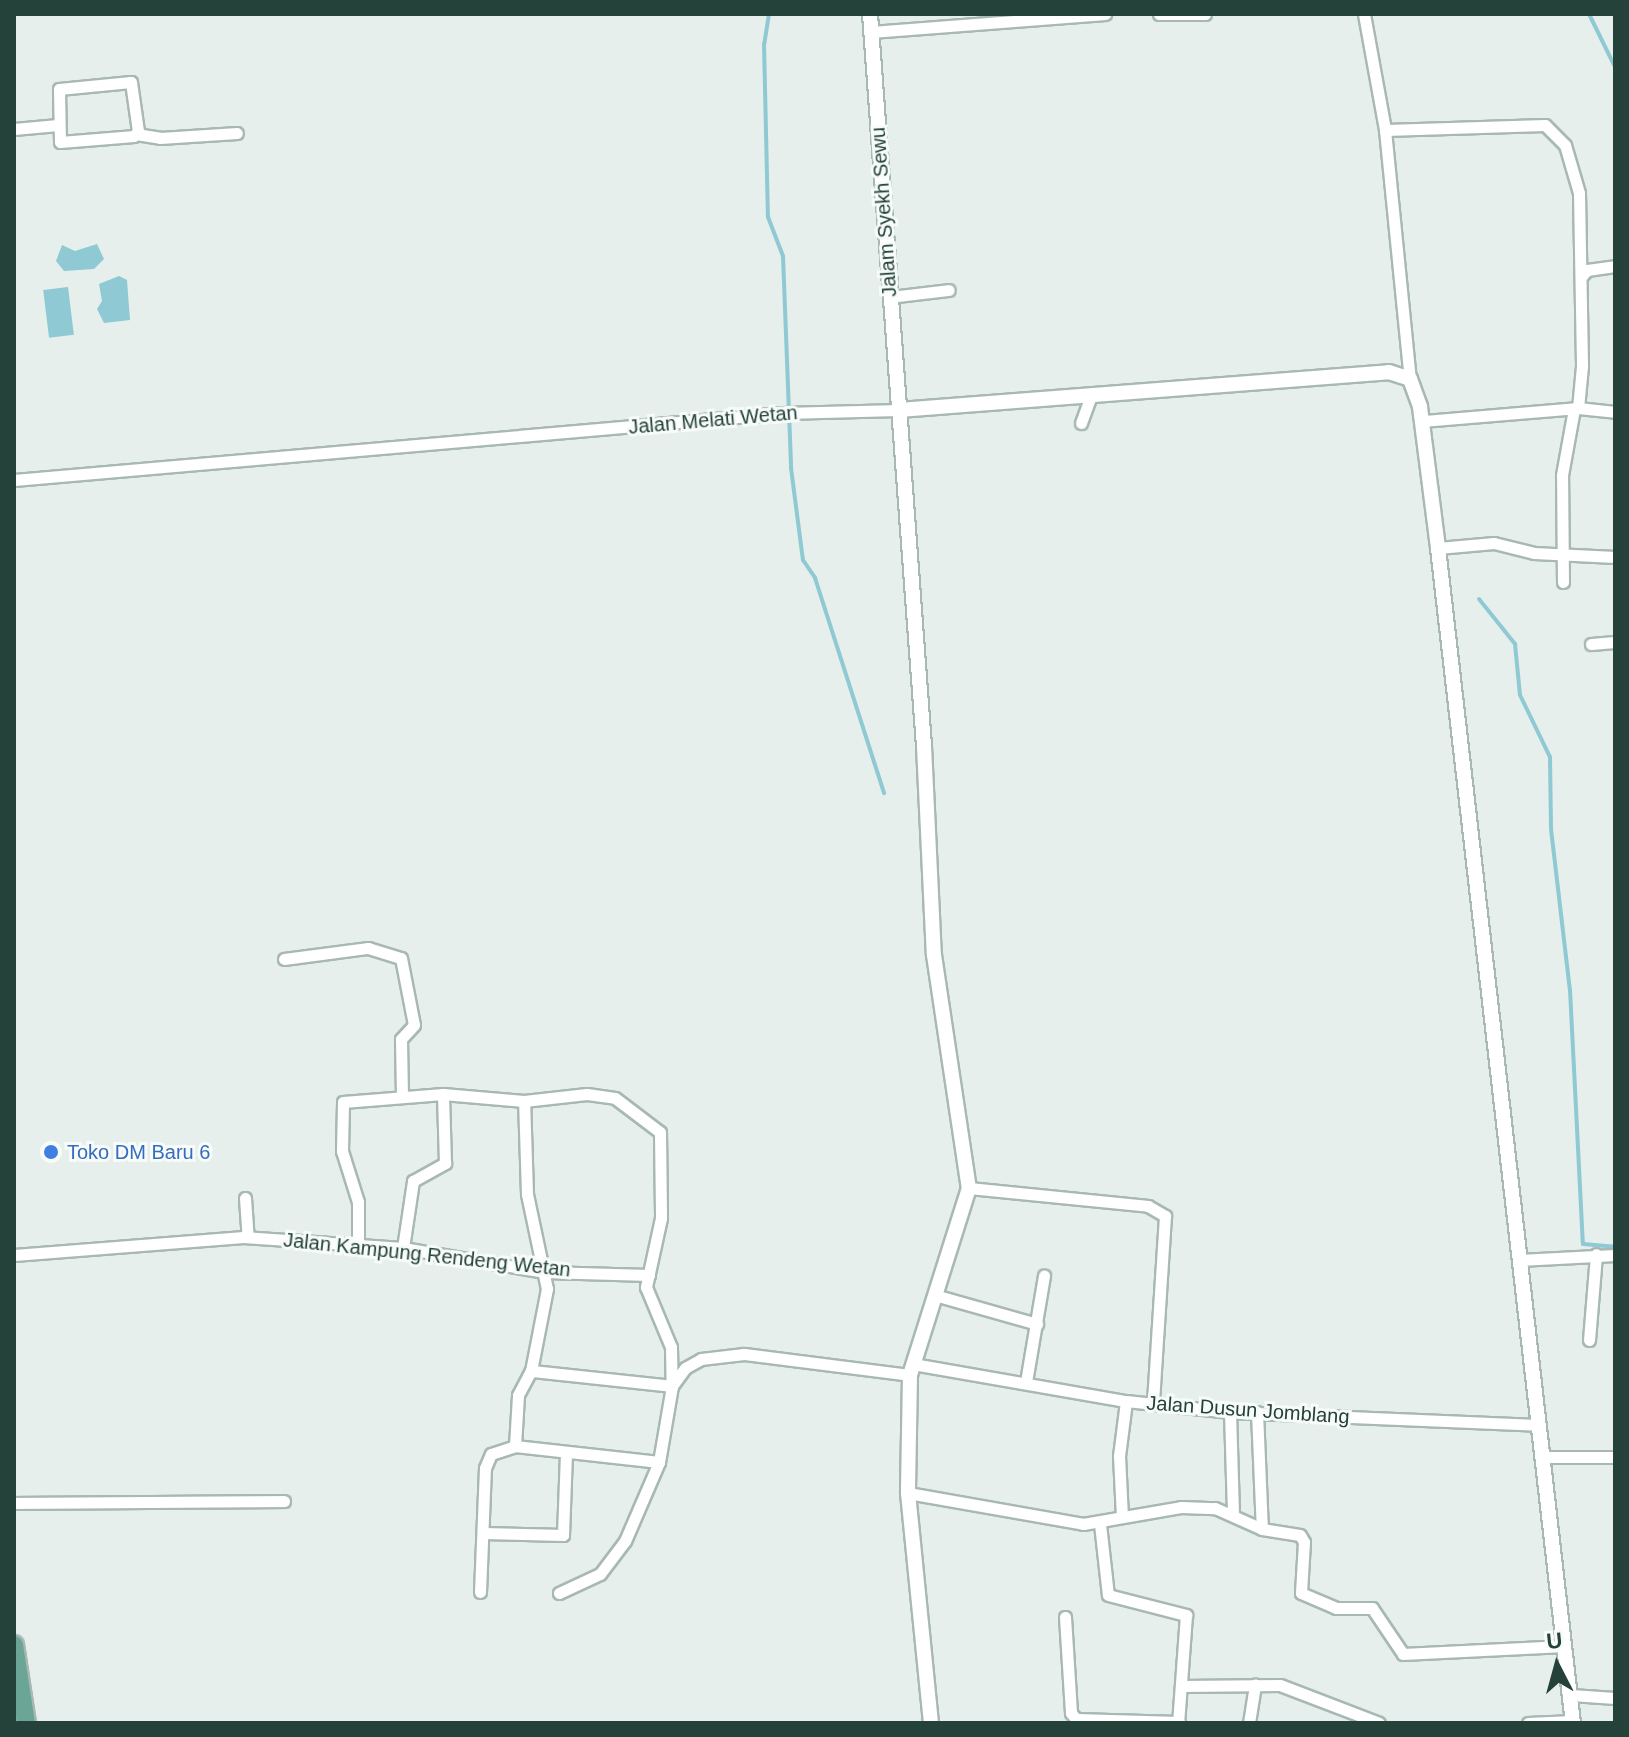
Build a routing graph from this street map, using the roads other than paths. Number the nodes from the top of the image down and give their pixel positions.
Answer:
1 (870, 14) edge
2 (1105, 14) edge
3 (1159, 14) edge
4 (1205, 14) edge
5 (1364, 14) edge
6 (1069, 16) edge
7 (871, 32) junction
8 (58, 125) junction
9 (14, 129) edge
10 (1385, 130) junction
11 (237, 133) dead end
12 (136, 134) junction
13 (1615, 266) edge
14 (1581, 277) junction
15 (949, 290) dead end
16 (890, 297) junction
17 (1410, 379) junction
18 (1091, 395) junction
19 (1576, 408) junction
20 (899, 410) junction
21 (1615, 412) edge
22 (1422, 421) junction
23 (1081, 423) dead end
24 (14, 480) edge
25 (1438, 548) junction
26 (1561, 553) junction
27 (1615, 557) edge
28 (1563, 582) dead end
29 (1615, 642) edge
30 (1591, 644) dead end
31 (284, 959) dead end
32 (443, 1094) junction
33 (402, 1096) junction
34 (524, 1101) junction
35 (969, 1188) junction
36 (245, 1198) dead end
37 (248, 1237) junction
38 (358, 1245) junction
39 (403, 1248) junction
40 (1596, 1254) junction
41 (14, 1255) edge
42 (1615, 1255) edge
43 (1519, 1260) junction
44 (545, 1272) junction
45 (649, 1275) junction
46 (1044, 1276) dead end
47 (938, 1296) junction
48 (1037, 1324) junction
49 (1589, 1340) dead end
50 (912, 1370) junction
51 (531, 1371) junction
52 (1026, 1382) junction
53 (672, 1386) junction
54 (1126, 1401) junction
55 (1153, 1404) junction
56 (1230, 1412) junction
57 (1257, 1412) junction
58 (1538, 1425) junction
59 (515, 1446) junction
60 (566, 1453) junction
61 (1542, 1457) junction
62 (1615, 1457) edge
63 (659, 1462) junction
64 (908, 1493) junction
65 (284, 1501) dead end
66 (14, 1503) edge
67 (1233, 1515) junction
68 (1122, 1517) junction
69 (1100, 1524) junction
70 (1262, 1529) junction
71 (484, 1533) junction
72 (480, 1592) dead end
73 (559, 1593) dead end
74 (1065, 1617) dead end
75 (14, 1645) edge
76 (1564, 1646) junction
77 (1255, 1684) junction
78 (1181, 1686) junction
79 (1571, 1695) junction
80 (1615, 1698) edge
81 (1573, 1722) edge
82 (26, 1723) edge
83 (931, 1723) edge
84 (1178, 1723) edge
85 (1249, 1723) edge
86 (1379, 1723) edge
87 (1528, 1723) edge

1 - 7 street, Jalam Syekh Sewu
2 - 6 street
3 - 4 street
5 - 10 street
6 - 7 street
7 - 16 street, Jalam Syekh Sewu
8 - 9 street
8 - 12 street
8 - 12 street
10 - 14 street
10 - 17 street
11 - 12 street
13 - 14 street
14 - 19 street
15 - 16 street
16 - 20 street, Jalam Syekh Sewu
17 - 18 street, Jalan Melati Wetan
17 - 22 street
18 - 20 street, Jalan Melati Wetan
18 - 23 street
19 - 21 street
19 - 22 street
19 - 26 street
20 - 24 street, Jalan Melati Wetan
20 - 35 street, Jalam Syekh Sewu
22 - 25 street
25 - 26 street
25 - 43 street
26 - 27 street
26 - 28 street
29 - 30 street
31 - 33 street
32 - 33 street
32 - 34 street
32 - 39 street
33 - 38 street
34 - 44 street
34 - 45 street
35 - 47 street
35 - 55 street
36 - 37 street
37 - 38 street, Jalan Kampung Rendeng Wetan
37 - 41 street, Jalan Kampung Rendeng Wetan
38 - 39 street, Jalan Kampung Rendeng Wetan
39 - 44 street, Jalan Kampung Rendeng Wetan
40 - 42 street
40 - 43 street
40 - 49 street
43 - 58 street
44 - 45 street, Jalan Kampung Rendeng Wetan
44 - 51 street
45 - 53 street
46 - 48 street
47 - 48 street
47 - 50 street
48 - 52 street
50 - 52 street, Jalan Dusun Jomblang
50 - 53 street, Jalan Dusun Jomblang
50 - 64 street
51 - 53 street
51 - 59 street
52 - 54 street, Jalan Dusun Jomblang
53 - 63 street
54 - 55 street, Jalan Dusun Jomblang
54 - 68 street
55 - 56 street, Jalan Dusun Jomblang
56 - 57 street, Jalan Dusun Jomblang
56 - 67 street
57 - 58 street, Jalan Dusun Jomblang
57 - 70 street
58 - 61 street
59 - 60 street
59 - 71 street
60 - 63 street
60 - 71 street
61 - 62 street
61 - 76 street
63 - 73 street
64 - 69 street
64 - 83 street
65 - 66 street
67 - 68 street
67 - 70 street
68 - 69 street
69 - 78 street
70 - 76 street
71 - 72 street
74 - 84 street
75 - 82 main road
76 - 79 street
77 - 78 street
77 - 85 street
77 - 86 street
78 - 84 street
79 - 80 street
79 - 81 street
81 - 87 street

